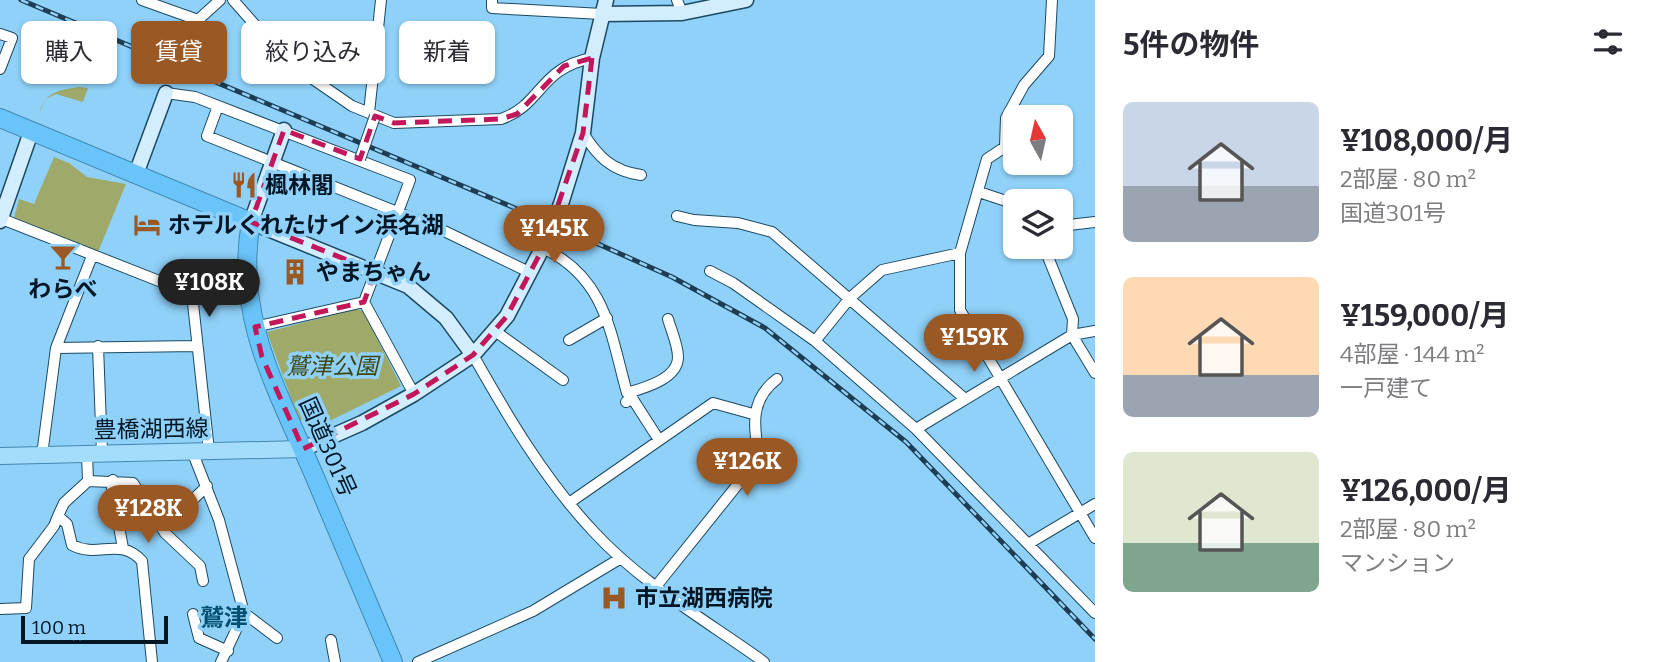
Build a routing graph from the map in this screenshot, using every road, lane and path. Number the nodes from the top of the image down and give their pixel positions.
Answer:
1 (220, 0) edge
2 (233, 0) edge
3 (381, 0) edge
4 (492, 0) edge
5 (746, 0) edge
6 (1052, 0) edge
7 (146, 1) edge
8 (604, 7) edge
9 (680, 7) edge
10 (0, 34) edge
11 (592, 58) junction
12 (0, 69) edge
13 (166, 93) joint
14 (218, 106) junction
15 (372, 114) junction
16 (0, 118) edge
17 (284, 130) junction
18 (31, 132) junction
19 (583, 133) junction
20 (360, 159) junction
21 (272, 163) junction
22 (136, 174) junction
23 (641, 175) dead end
24 (979, 192) junction
25 (1003, 200) edge
26 (400, 212) junction
27 (1, 213) edge
28 (677, 216) dead end
29 (251, 222) junction
30 (1095, 222) edge
31 (1073, 225) edge
32 (544, 244) junction
33 (960, 253) junction
34 (92, 256) junction
35 (1049, 259) edge
36 (375, 271) junction
37 (710, 271) dead end
38 (531, 273) junction
39 (247, 287) junction
40 (192, 294) junction
41 (850, 298) junction
42 (364, 302) junction
43 (607, 318) junction
44 (668, 319) dead end
45 (256, 327) junction
46 (495, 331) junction
47 (1095, 331) edge
48 (1072, 335) junction
49 (569, 340) dead end
50 (815, 341) junction
51 (98, 346) junction
52 (196, 346) junction
53 (56, 348) junction
54 (473, 355) junction
55 (1095, 373) edge
56 (999, 377) junction
57 (777, 379) dead end
58 (563, 380) dead end
59 (414, 394) junction
60 (964, 398) junction
61 (626, 402) dead end
62 (753, 414) junction
63 (916, 429) junction
64 (659, 440) junction
65 (303, 449) junction
66 (192, 451) junction
67 (209, 451) junction
68 (94, 454) junction
69 (42, 455) junction
70 (0, 456) edge
71 (113, 480) junction
72 (88, 481) junction
73 (207, 486) junction
74 (569, 503) junction
75 (1095, 504) edge
76 (181, 511) dead end
77 (1080, 513) junction
78 (58, 516) junction
79 (1095, 538) edge
80 (1028, 544) junction
81 (123, 548) junction
82 (621, 558) junction
83 (203, 581) dead end
84 (657, 586) junction
85 (0, 609) edge
86 (244, 613) junction
87 (1095, 613) edge
88 (193, 614) dead end
89 (277, 638) dead end
90 (331, 640) dead end
91 (228, 651) junction
92 (152, 662) edge
93 (221, 662) edge
94 (335, 662) edge
95 (393, 662) edge
96 (418, 662) edge
97 (765, 662) edge

1 - 7 street
2 - 15 street
3 - 15 street
4 - 8 street
5 - 9 street
6 - 24 street
8 - 9 street
8 - 11 street
10 - 12 street
11 - 15 street
11 - 19 street
13 - 14 street
13 - 22 street
14 - 17 street
14 - 21 street
15 - 20 street, bridge
16 - 18 highway
17 - 20 street
17 - 21 street
18 - 22 highway
18 - 27 street
19 - 23 street
19 - 32 street, bridge
20 - 26 street
21 - 26 street
21 - 29 street
22 - 29 highway
24 - 25 street
24 - 33 street
26 - 36 street
26 - 38 street
27 - 34 street
28 - 41 street
29 - 36 street
29 - 39 highway, 国道301号
30 - 31 street
32 - 38 street
32 - 43 street
33 - 41 street
33 - 56 street
34 - 40 street
34 - 53 street
35 - 48 street
36 - 42 street
36 - 54 street
37 - 50 street
38 - 46 street
39 - 40 street
39 - 45 highway, 国道301号
40 - 52 street
41 - 50 street
41 - 60 street
42 - 45 street
42 - 59 street
43 - 44 street
43 - 49 street
45 - 65 highway, 国道301号
46 - 54 street
46 - 58 street
47 - 48 street
48 - 55 street
48 - 56 street
50 - 63 street
51 - 52 street
51 - 53 street
51 - 68 street
52 - 67 street
53 - 69 street
54 - 59 street
54 - 74 street
56 - 60 street
56 - 77 street
57 - 62 street
59 - 65 street
60 - 63 street
61 - 64 street
62 - 64 street
62 - 84 street
63 - 80 street
64 - 74 street
65 - 67 main road, 豊橋湖西線
65 - 95 highway, 国道301号
66 - 67 main road, 豊橋湖西線
66 - 68 main road, 豊橋湖西線
66 - 73 street
68 - 69 main road, 豊橋湖西線
68 - 72 street
69 - 70 main road, 豊橋湖西線
71 - 72 street
71 - 81 street
71 - 83 street
72 - 78 street
73 - 76 street
73 - 86 street
74 - 82 street
75 - 77 street
77 - 79 street
77 - 80 street
78 - 81 street
78 - 85 street
80 - 87 street
81 - 92 street
82 - 84 street
82 - 96 street
84 - 97 street
86 - 89 street
86 - 91 street
88 - 91 street
90 - 94 street
91 - 93 street

